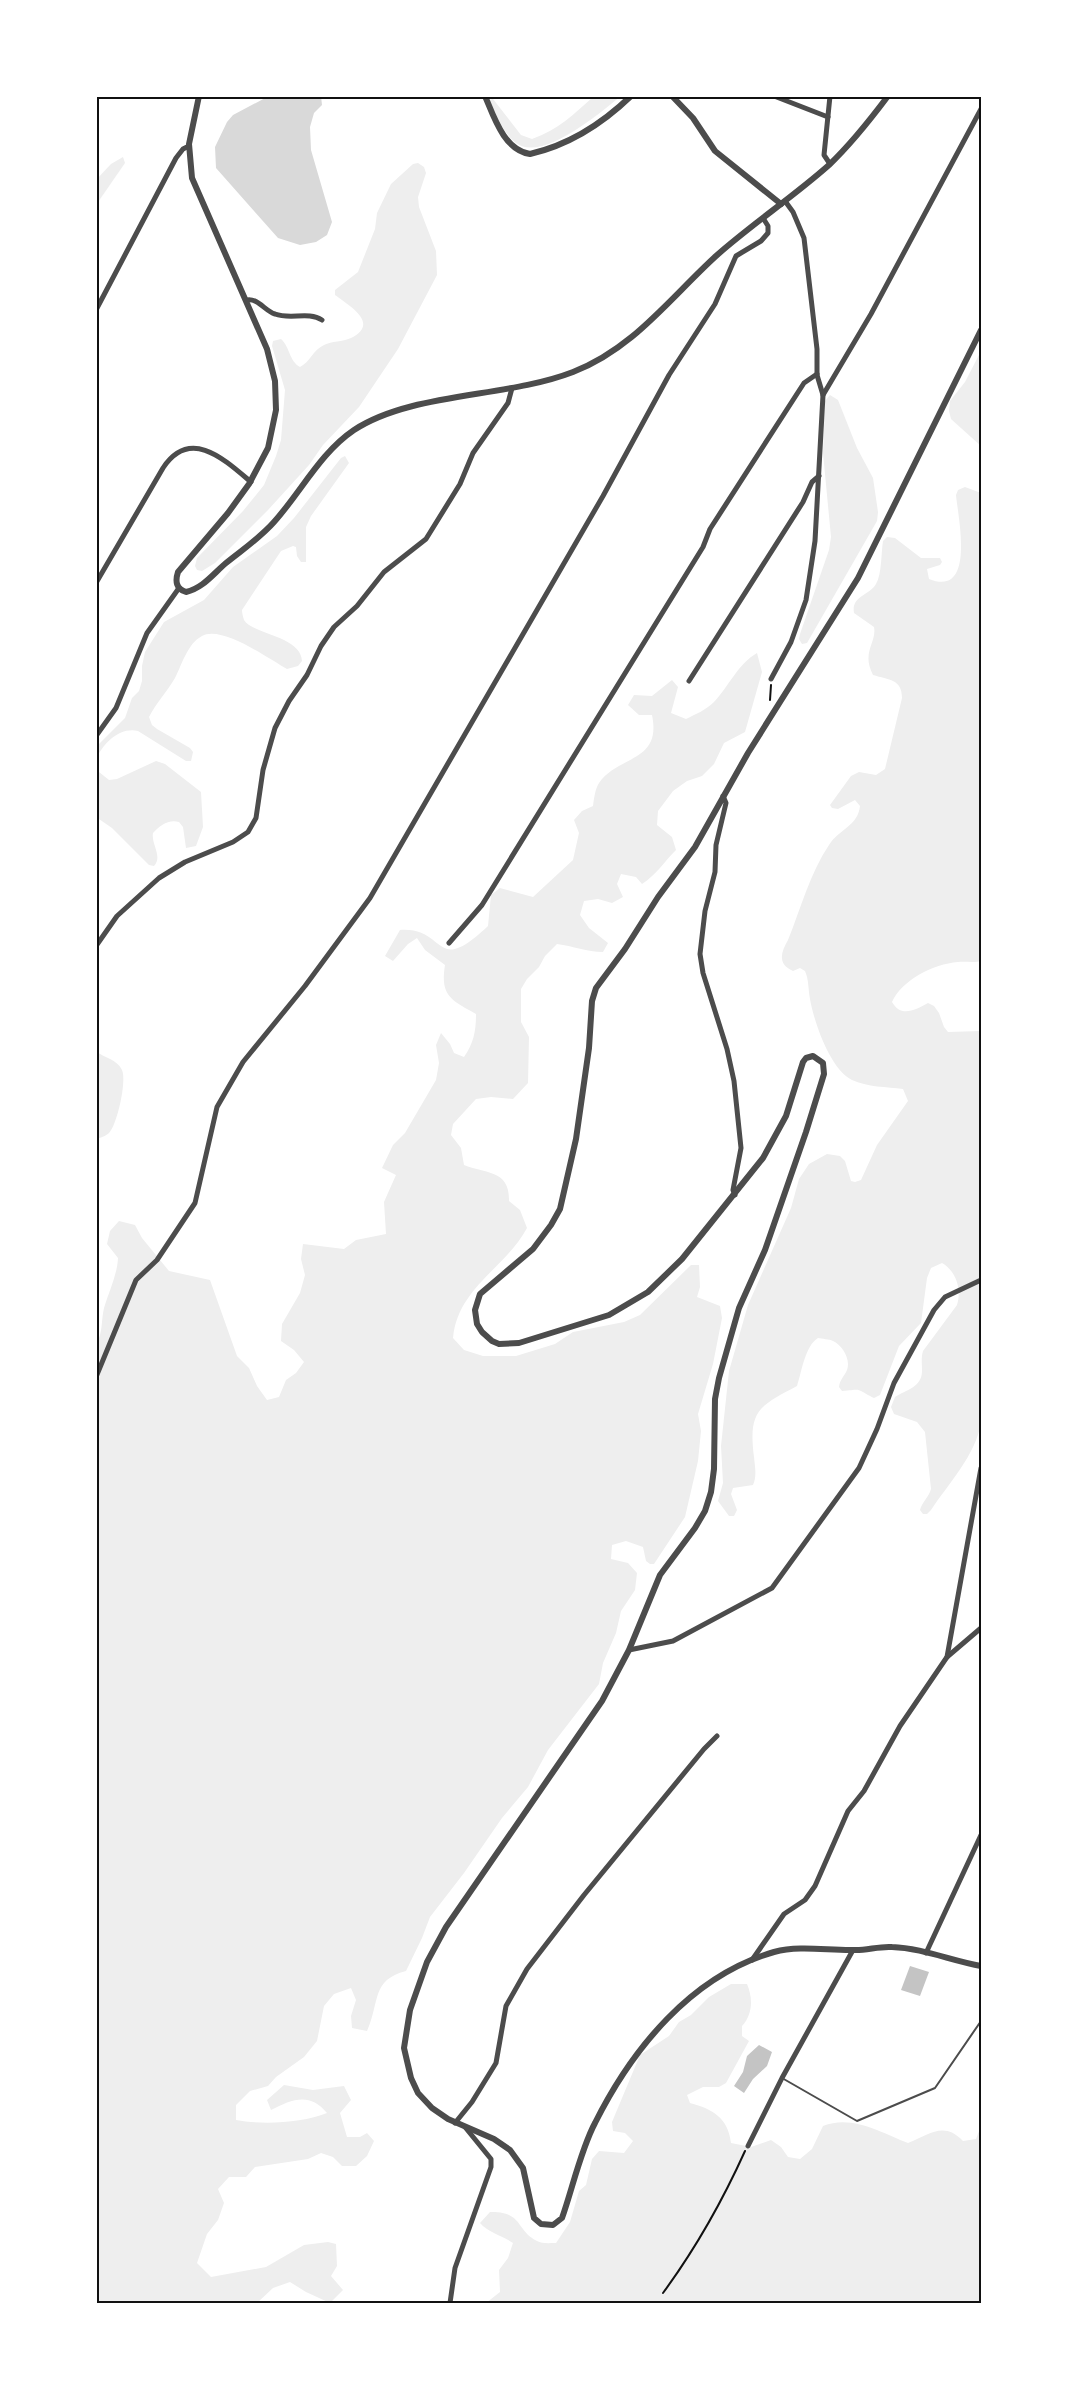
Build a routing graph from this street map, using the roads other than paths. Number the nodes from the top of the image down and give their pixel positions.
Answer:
1 (199, 96) edge
2 (484, 96) edge
3 (631, 96) edge
4 (672, 96) edge
5 (774, 96) edge
6 (830, 96) edge
7 (888, 96) edge
8 (981, 110) edge
9 (828, 117) junction
10 (189, 146) junction
11 (830, 164) junction
12 (783, 202) junction
13 (763, 218) junction
14 (247, 300) junction
15 (96, 310) edge
16 (322, 320) dead end
17 (981, 330) edge
18 (817, 374) junction
19 (512, 388) junction
20 (823, 395) junction
21 (819, 476) junction
22 (251, 482) junction
23 (96, 583) edge
24 (179, 588) junction
25 (771, 679) road end
26 (689, 681) dead end
27 (96, 736) edge
28 (723, 796) junction
29 (449, 943) dead end
30 (96, 946) edge
31 (735, 1195) junction
32 (981, 1280) edge
33 (96, 1377) edge
34 (981, 1468) edge
35 (981, 1628) edge
36 (629, 1650) junction
37 (947, 1657) junction
38 (717, 1736) dead end
39 (981, 1835) edge
40 (853, 1950) junction
41 (926, 1953) junction
42 (752, 1960) junction
43 (981, 1966) edge
44 (981, 2020) edge
45 (782, 2078) junction
46 (455, 2123) junction
47 (465, 2127) junction
48 (748, 2146) road end
49 (450, 2303) edge

1 - 10 street
2 - 3 street
4 - 12 street
5 - 9 street
6 - 9 street
7 - 11 street
8 - 20 street
9 - 11 street
10 - 14 street
10 - 15 street
11 - 12 street
12 - 13 street
12 - 18 street
13 - 19 street
13 - 33 street
14 - 16 street
14 - 22 street
17 - 28 street
18 - 20 street
18 - 29 street
19 - 24 street
19 - 30 street
20 - 21 street
21 - 25 street
21 - 26 street
22 - 23 street
22 - 24 street
24 - 27 street
28 - 31 street
28 - 31 street
31 - 36 street
32 - 36 street
34 - 37 street
35 - 37 street
36 - 46 street
37 - 42 street
38 - 46 street
39 - 41 street
40 - 41 street
40 - 42 street
40 - 45 street
41 - 43 street
42 - 47 street
44 - 45 lane
45 - 48 street
46 - 47 street
47 - 49 street

